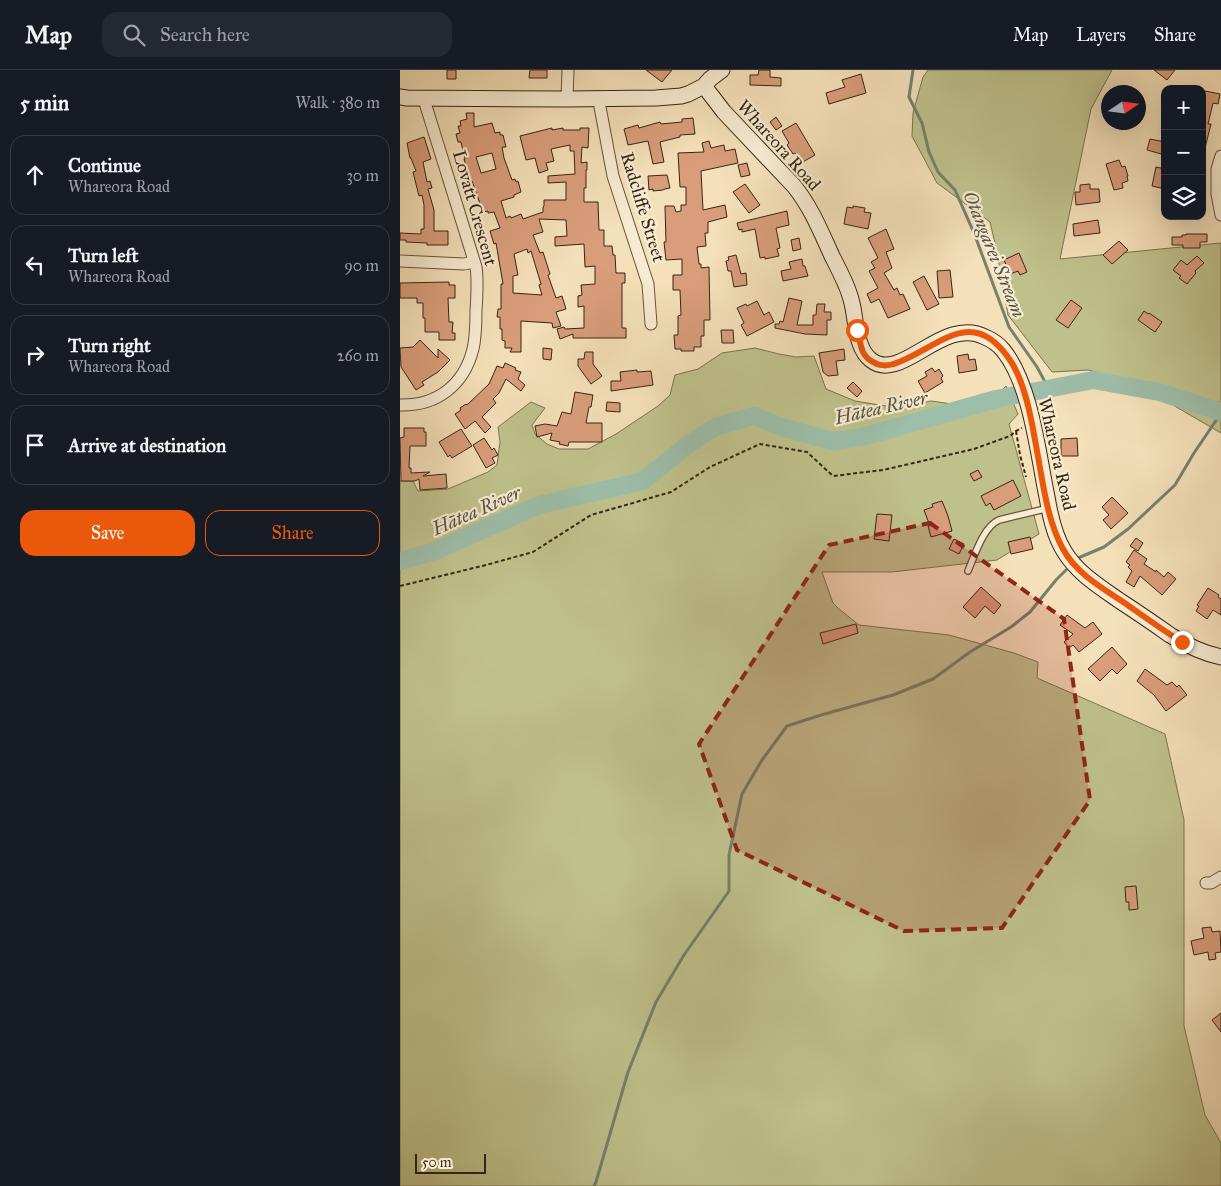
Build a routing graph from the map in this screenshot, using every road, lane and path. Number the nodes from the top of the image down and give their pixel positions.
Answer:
1 (568, 70) edge
2 (722, 70) edge
3 (704, 86) junction
4 (400, 97) edge
5 (426, 98) junction
6 (600, 99) junction
7 (567, 100) junction
8 (1221, 156) edge
9 (1221, 215) edge
10 (400, 261) edge
11 (474, 262) junction
12 (651, 324) dead end
13 (400, 405) edge
14 (1026, 477) dead end
15 (1049, 508) junction
16 (968, 571) dead end
17 (400, 586) edge
18 (1221, 657) edge
19 (1221, 878) edge
20 (1206, 883) dead end

1 - 7 street
2 - 3 street
3 - 6 street
3 - 15 street, Whareora Road
4 - 5 street
5 - 7 street
5 - 11 street, Lovatt Crescent
6 - 7 street
6 - 12 street, Radcliffe Street
8 - 9 street
10 - 11 street
11 - 13 street, Lovatt Crescent
14 - 17 path
15 - 16 lane
15 - 18 street, Whareora Road
19 - 20 street

